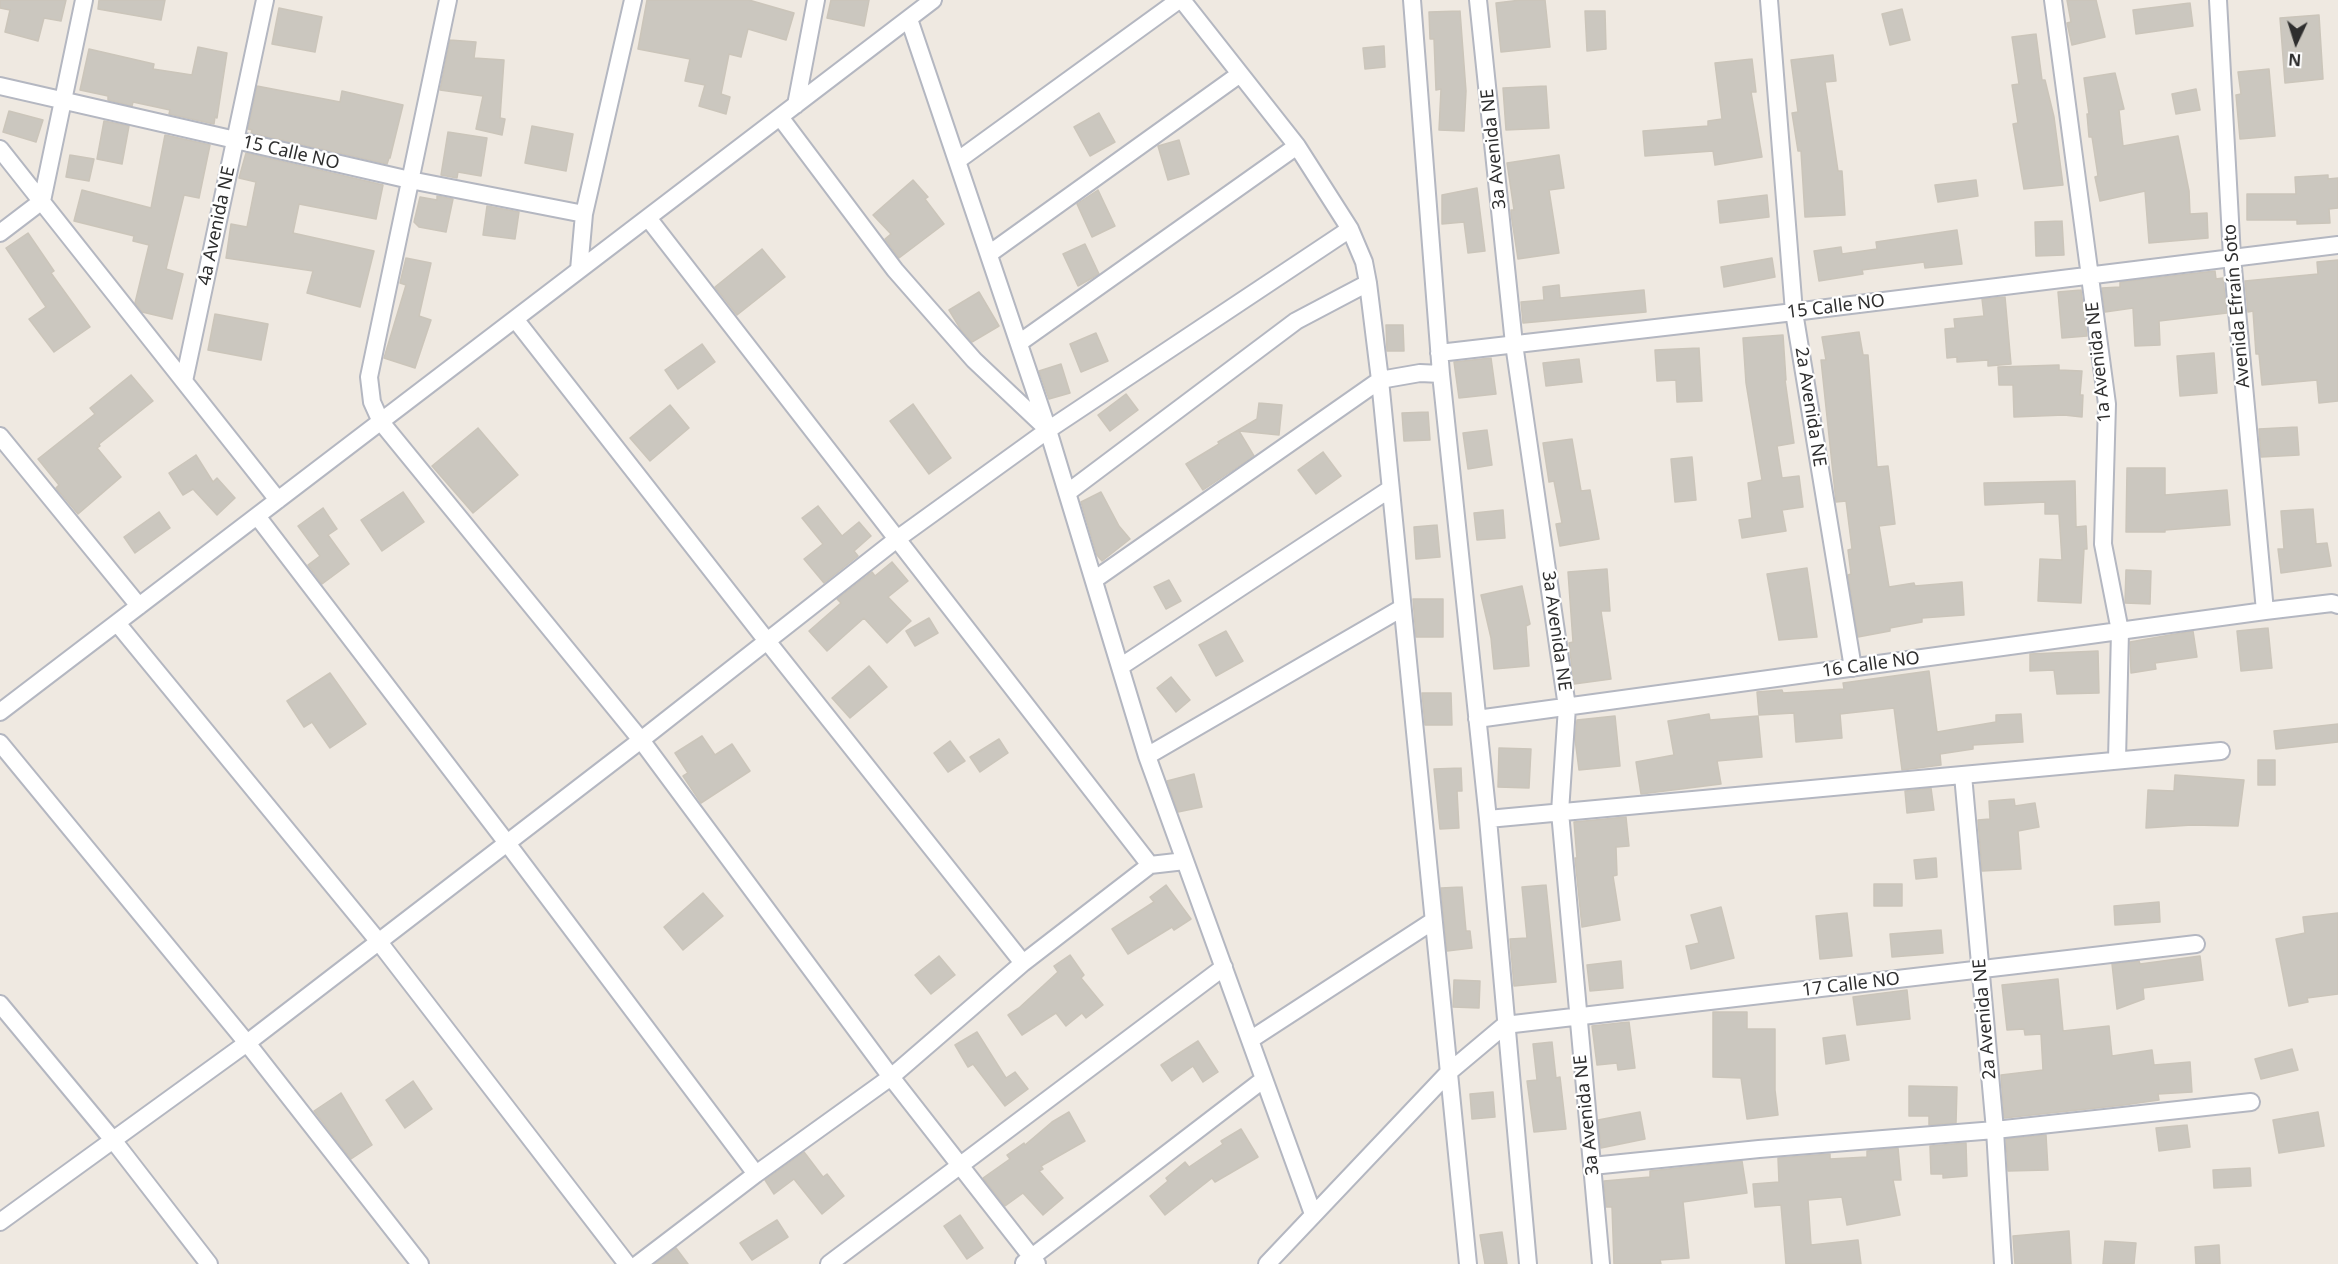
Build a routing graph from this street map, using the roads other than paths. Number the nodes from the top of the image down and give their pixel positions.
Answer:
1 (84, 0) edge
2 (265, 0) edge
3 (448, 0) edge
4 (633, 0) edge
5 (816, 0) edge
6 (933, 0) edge
7 (1180, 0) edge
8 (1412, 0) edge
9 (1478, 0) edge
10 (1768, 0) edge
11 (2053, 0) edge
12 (2218, 0) edge
13 (909, 19) junction
14 (1240, 74) junction
15 (0, 86) edge
16 (63, 100) junction
17 (796, 105) junction
18 (780, 117) junction
19 (235, 140) junction
20 (1297, 146) junction
21 (0, 148) edge
22 (957, 161) junction
23 (410, 180) junction
24 (42, 201) junction
25 (584, 214) junction
26 (648, 218) junction
27 (1350, 229) junction
28 (0, 233) edge
29 (2338, 245) edge
30 (989, 254) junction
31 (2232, 257) junction
32 (579, 270) junction
33 (2090, 276) junction
34 (1368, 283) junction
35 (1794, 312) junction
36 (515, 319) junction
37 (1019, 343) junction
38 (1515, 345) junction
39 (1439, 353) junction
40 (1440, 374) junction
41 (1380, 380) junction
42 (184, 381) junction
43 (381, 422) junction
44 (1048, 430) junction
45 (0, 436) edge
46 (1390, 489) junction
47 (1067, 493) junction
48 (278, 500) junction
49 (257, 516) junction
50 (897, 539) junction
51 (1094, 580) junction
52 (2338, 604) edge
53 (139, 606) junction
54 (1402, 608) junction
55 (2265, 611) junction
56 (117, 623) junction
57 (2120, 631) junction
58 (767, 641) junction
59 (1120, 667) junction
60 (1853, 668) junction
61 (1567, 707) junction
62 (0, 712) edge
63 (1477, 719) junction
64 (641, 740) junction
65 (0, 743) edge
66 (2221, 751) dead end
67 (1147, 756) junction
68 (2117, 760) junction
69 (1963, 775) junction
70 (1560, 812) junction
71 (1488, 819) junction
72 (507, 843) junction
73 (1185, 861) junction
74 (1150, 865) junction
75 (1433, 921) junction
76 (379, 942) junction
77 (2196, 944) dead end
78 (1023, 963) junction
79 (1224, 967) junction
80 (1981, 969) junction
81 (0, 1004) edge
82 (1577, 1017) junction
83 (1505, 1025) junction
84 (1250, 1040) junction
85 (247, 1043) junction
86 (1449, 1072) junction
87 (891, 1077) junction
88 (1264, 1079) junction
89 (2251, 1102) dead end
90 (1995, 1130) junction
91 (113, 1140) junction
92 (1592, 1166) junction
93 (961, 1167) junction
94 (756, 1174) junction
95 (1313, 1214) junction
96 (0, 1222) edge
97 (1465, 1261) edge
98 (1031, 1262) edge
99 (209, 1264) edge
100 (420, 1264) edge
101 (627, 1264) edge
102 (638, 1264) edge
103 (829, 1264) edge
104 (1267, 1264) edge
105 (1528, 1264) edge
106 (1601, 1264) edge
107 (2003, 1264) edge

1 - 16 street
2 - 19 street, 4a Avenida NE
3 - 23 street
4 - 25 street
5 - 17 street
6 - 13 street
7 - 14 street
7 - 22 street
8 - 39 street
9 - 38 street, 3a Avenida NE
10 - 35 street, 2a Avenida NE
11 - 33 street, 1a Avenida NE
12 - 31 street, Avenida Efraín Soto
13 - 17 street
13 - 22 street
14 - 20 street
14 - 30 street
15 - 16 street, 15 Calle NO
16 - 19 street, 15 Calle NO
16 - 24 street
17 - 18 street
18 - 26 street
18 - 44 street
19 - 23 street, 15 Calle NO
19 - 42 street, 4a Avenida NE
20 - 27 street
20 - 37 street
21 - 24 street
22 - 30 street
23 - 25 street, 15 Calle NO
23 - 43 street
24 - 28 street
24 - 42 street
25 - 32 street
26 - 32 street
26 - 50 street
27 - 34 street
27 - 44 street
29 - 31 street, 15 Calle NO
30 - 37 street
31 - 33 street, 15 Calle NO
31 - 55 street, Avenida Efraín Soto
32 - 36 street
33 - 35 street, 15 Calle NO
33 - 57 street, 1a Avenida NE
34 - 41 street
34 - 47 street
35 - 38 street, 15 Calle NO
35 - 60 street, 2a Avenida NE
36 - 43 street
36 - 58 street
37 - 44 street
38 - 39 street, 15 Calle NO
38 - 61 street, 3a Avenida NE
39 - 40 street
40 - 41 street
40 - 63 street
41 - 46 street
41 - 51 street
42 - 48 street
43 - 48 street
43 - 64 street
44 - 47 street
44 - 50 street
45 - 53 street
46 - 54 street
46 - 59 street
47 - 51 street
48 - 49 street
49 - 53 street
49 - 72 street
50 - 58 street
50 - 74 street
51 - 59 street
52 - 55 street
53 - 56 street
54 - 67 street
54 - 75 street
55 - 57 street, 16 Calle NO
56 - 62 street
56 - 76 street
57 - 60 street, 16 Calle NO
57 - 68 street, 1a Avenida NE
58 - 64 street
58 - 78 street
59 - 67 street
60 - 61 street, 16 Calle NO
61 - 63 street, 16 Calle NO
61 - 70 street, 3a Avenida NE
63 - 71 street
64 - 72 street
64 - 87 street
65 - 85 street
66 - 68 street
67 - 73 street
68 - 69 street
69 - 70 street
69 - 80 street, 2a Avenida NE
70 - 71 street
70 - 82 street, 3a Avenida NE
71 - 83 street
72 - 76 street
72 - 94 street
73 - 74 street
73 - 79 street
74 - 78 street
75 - 84 street
75 - 86 street
76 - 85 street
76 - 101 street
77 - 80 street, 17 Calle NO
78 - 87 street
79 - 84 street
79 - 93 street
80 - 82 street, 17 Calle NO
80 - 90 street, 2a Avenida NE
81 - 91 street
82 - 83 street, 17 Calle NO
82 - 92 street, 3a Avenida NE
83 - 86 street
83 - 105 street
84 - 88 street
85 - 91 street
85 - 100 street
86 - 95 street
86 - 97 street
87 - 93 street
87 - 94 street
88 - 95 street
88 - 98 street
89 - 90 street
90 - 92 street
90 - 107 street, 2a Avenida NE
91 - 96 street
91 - 99 street
92 - 106 street, 3a Avenida NE
93 - 98 street
93 - 103 street
94 - 102 street
95 - 104 street

